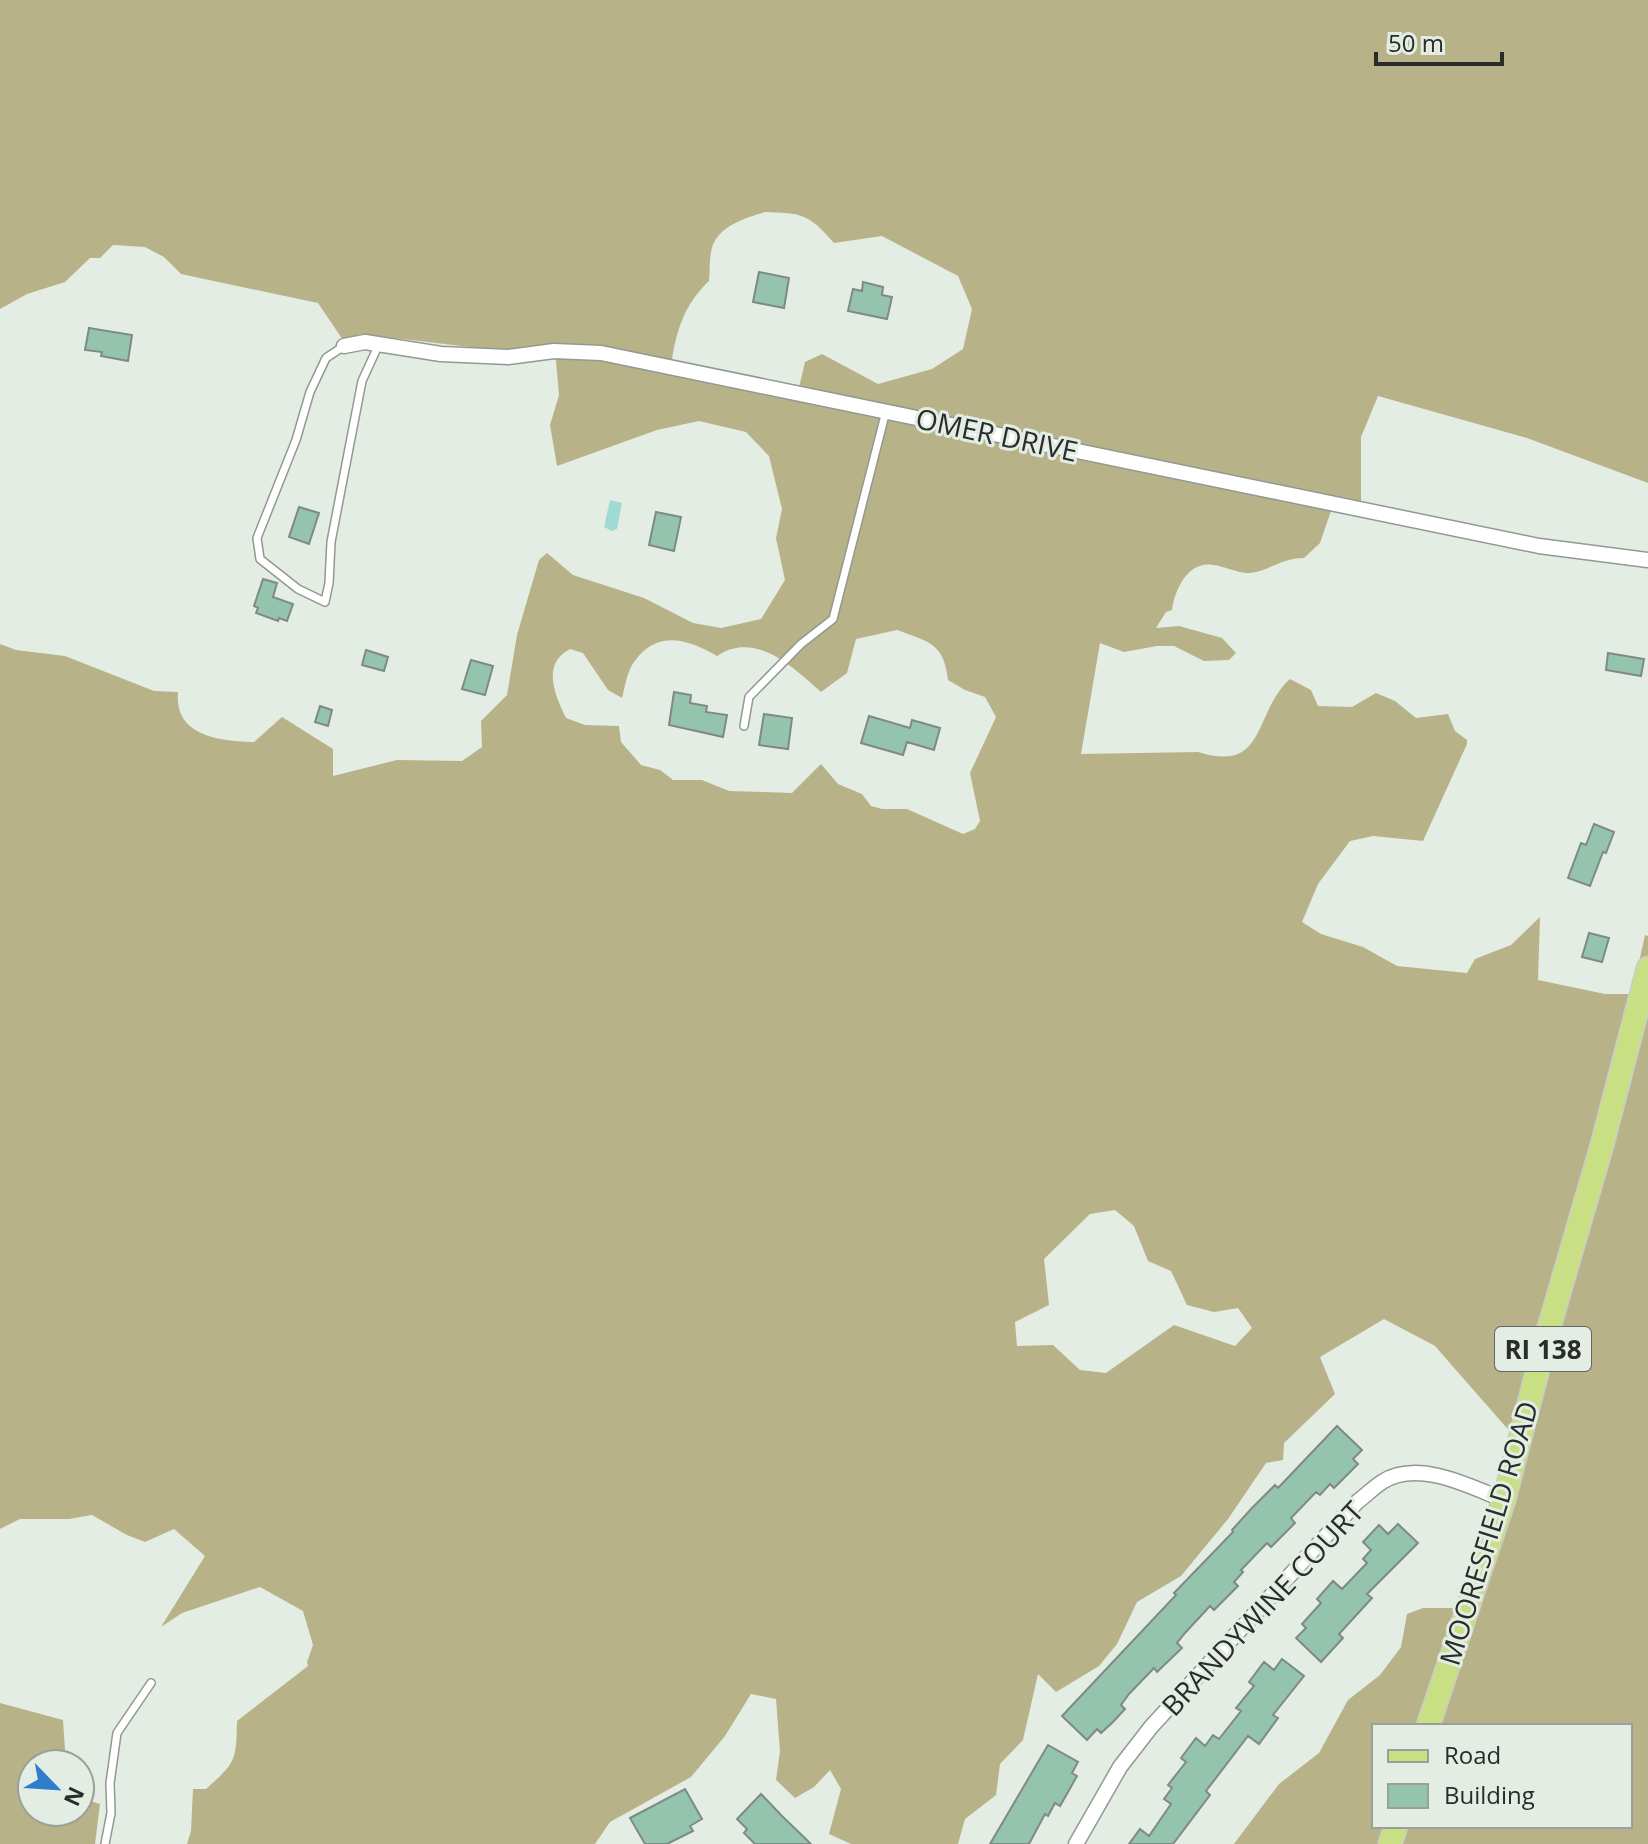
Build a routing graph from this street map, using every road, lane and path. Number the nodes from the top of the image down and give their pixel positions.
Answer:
1 (379, 344) junction
2 (344, 346) joint
3 (886, 411) junction
4 (1648, 560) edge
5 (744, 726) dead end
6 (1648, 968) edge
7 (1504, 1500) junction
8 (151, 1683) dead end
9 (1429, 1724) edge
10 (105, 1844) edge
11 (1076, 1844) edge

1 - 2 street, OMER DRIVE
1 - 2 lane
1 - 3 street, OMER DRIVE
3 - 4 street, OMER DRIVE
3 - 5 lane
6 - 7 main road, MOORESFIELD ROAD / RI 138
7 - 9 main road, MOORESFIELD ROAD / RI 138
7 - 11 street, BRANDYWINE COURT
8 - 10 lane

